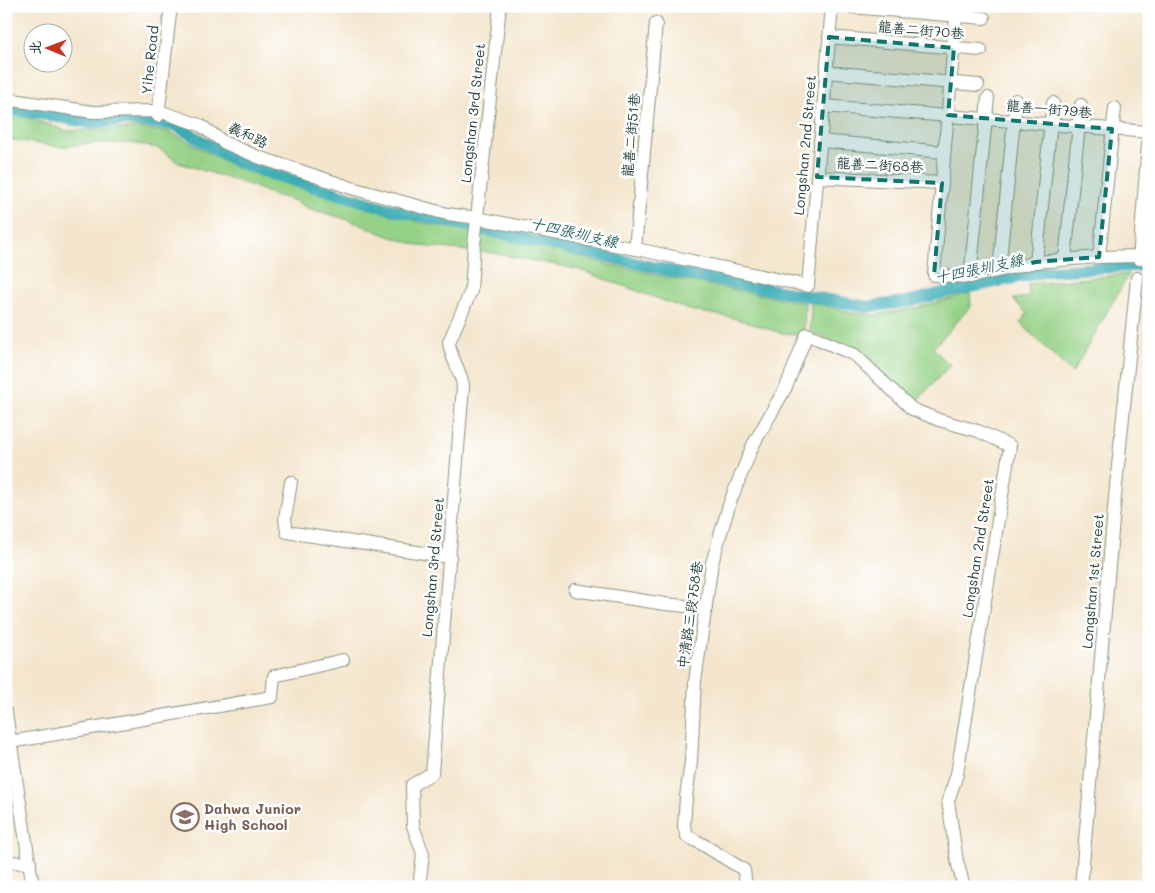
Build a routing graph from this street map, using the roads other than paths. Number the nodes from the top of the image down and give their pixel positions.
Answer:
1 (171, 6) edge
2 (500, 6) edge
3 (832, 6) edge
4 (838, 6) edge
5 (957, 11) edge
6 (984, 18) dead end
7 (656, 23) dead end
8 (829, 37) junction
9 (954, 48) junction
10 (982, 50) dead end
11 (826, 72) junction
12 (951, 83) junction
13 (978, 85) dead end
14 (988, 98) dead end
15 (6, 99) edge
16 (1016, 100) dead end
17 (1053, 103) dead end
18 (1081, 105) dead end
19 (823, 106) junction
20 (1115, 108) dead end
21 (159, 114) junction
22 (948, 115) junction
23 (986, 118) junction
24 (1014, 121) junction
25 (1050, 124) junction
26 (1079, 126) junction
27 (1112, 129) junction
28 (1149, 132) edge
29 (820, 141) junction
30 (944, 152) junction
31 (817, 177) junction
32 (942, 184) junction
33 (476, 221) junction
34 (636, 249) junction
35 (1099, 257) junction
36 (1065, 259) junction
37 (1036, 262) junction
38 (999, 270) junction
39 (970, 277) junction
40 (1137, 278) dead end
41 (807, 334) joint
42 (291, 482) dead end
43 (450, 557) junction
44 (575, 590) dead end
45 (706, 608) junction
46 (343, 660) dead end
47 (6, 713) edge
48 (10, 742) junction
49 (6, 862) edge
50 (30, 863) junction
51 (33, 887) edge
52 (419, 887) edge
53 (746, 887) edge
54 (964, 887) edge
55 (1081, 887) edge

1 - 21 street, Yihe Road
2 - 33 street, Longshan 3rd Street
3 - 8 street, Longshan 2nd Street
4 - 5 street
5 - 6 street
5 - 9 street, 龍善二街68巷
7 - 34 street, 龍善二街51巷
8 - 9 street, 龍善二街70巷
8 - 11 street, Longshan 2nd Street
9 - 10 street, 龍善二街70巷
9 - 12 street, 龍善二街68巷
11 - 12 street
11 - 19 street, Longshan 2nd Street
12 - 13 street
12 - 22 street, 龍善二街68巷
14 - 23 street
15 - 21 street, 義和路
16 - 24 street
17 - 25 street
18 - 26 street
19 - 22 street
19 - 29 street, Longshan 2nd Street
20 - 27 street
21 - 33 street, 義和路
22 - 23 street, 龍善一街79巷
22 - 30 street, 龍善二街68巷
23 - 24 street, 龍善一街79巷
23 - 39 street
24 - 25 street, 龍善一街79巷
24 - 38 street
25 - 26 street, 龍善一街79巷
25 - 37 street
26 - 27 street, 龍善一街79巷
26 - 36 street
27 - 28 street, 龍善一街79巷
27 - 35 street
28 - 35 street, 龍善二街68巷
29 - 30 street
29 - 31 street, Longshan 2nd Street
30 - 32 street, 龍善二街68巷
31 - 32 street, 龍善二街68巷
31 - 34 street, Longshan 2nd Street
32 - 39 street, 龍善二街68巷
33 - 34 street
33 - 43 street, Longshan 3rd Street
35 - 36 street, 龍善二街68巷
36 - 37 street, 龍善二街68巷
37 - 38 street, 龍善二街68巷
38 - 39 street, 龍善二街68巷
40 - 55 street, Longshan 1st Street
41 - 45 street, 中清路三段758巷
41 - 54 street, Longshan 2nd Street
42 - 43 street
43 - 52 street, Longshan 3rd Street
44 - 45 street
45 - 53 street, 中清路三段758巷
46 - 48 street
47 - 48 street
48 - 50 street
49 - 50 street
50 - 51 street

